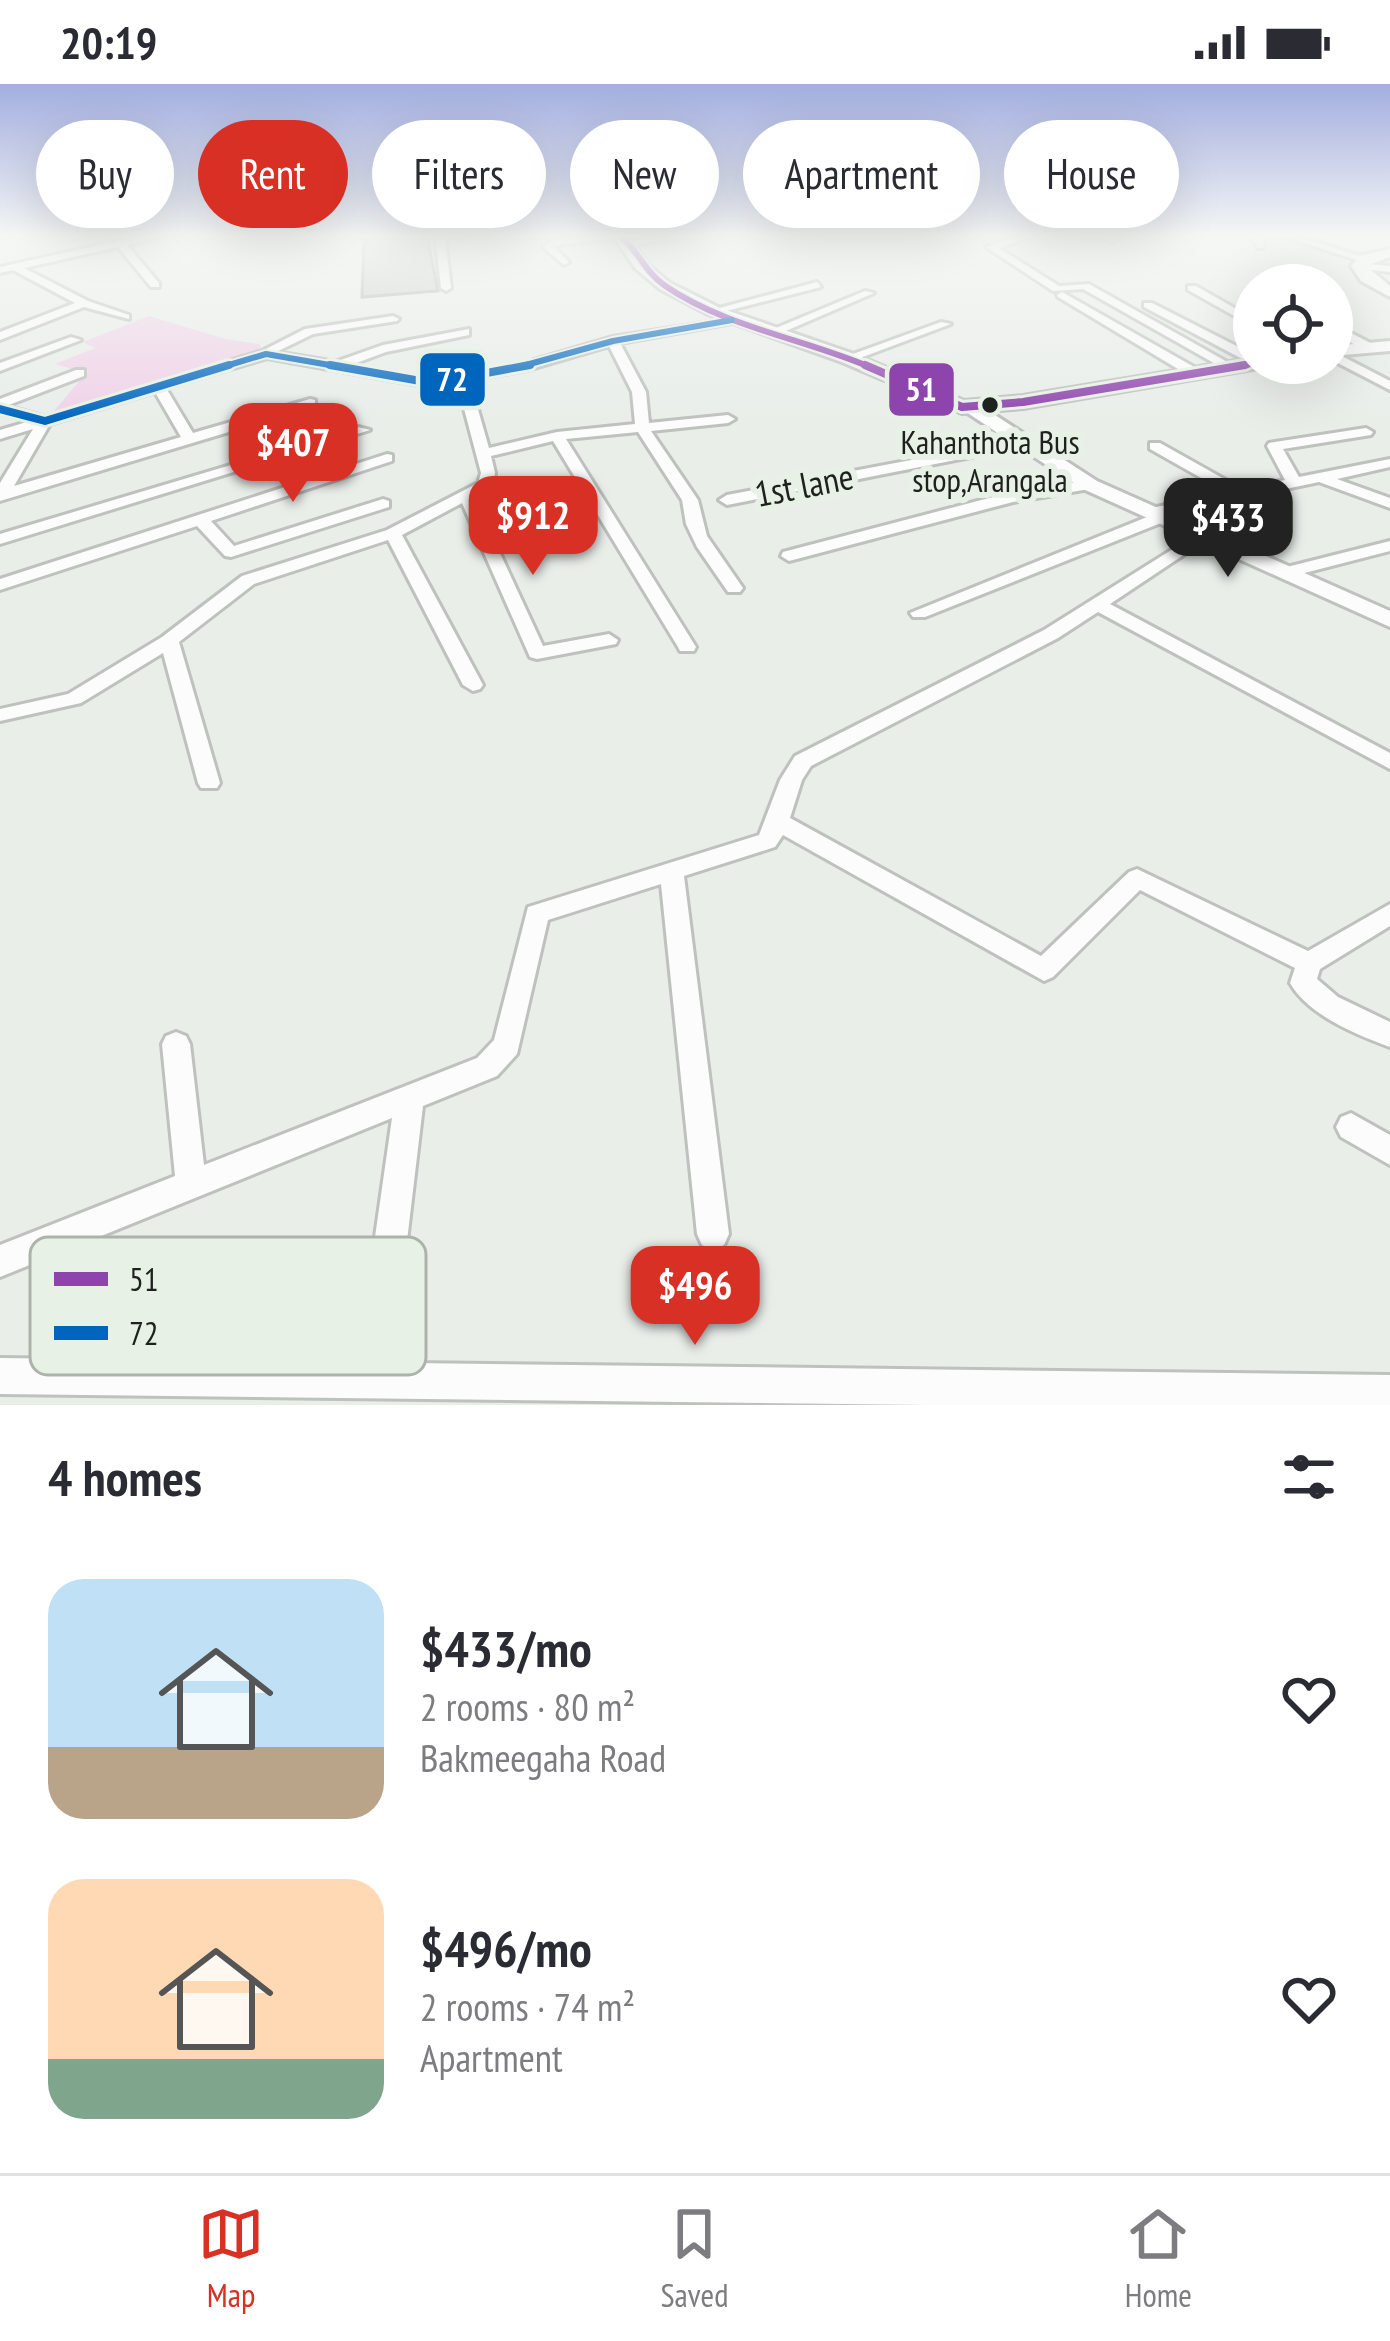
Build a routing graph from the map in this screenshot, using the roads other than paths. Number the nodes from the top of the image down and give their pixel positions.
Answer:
1 (76, 299) edge
2 (689, 299) edge
3 (776, 299) edge
4 (855, 299) edge
5 (1067, 299) edge
6 (1109, 299) edge
7 (1137, 299) edge
8 (84, 303) junction
9 (723, 316) junction
10 (125, 317) dead end
11 (393, 319) dead end
12 (944, 324) dead end
13 (465, 332) dead end
14 (770, 333) junction
15 (0, 336) edge
16 (1353, 339) edge
17 (75, 340) dead end
18 (613, 341) junction
19 (1390, 346) edge
20 (1370, 348) junction
21 (1233, 350) edge
22 (1353, 350) edge
23 (266, 354) junction
24 (848, 358) junction
25 (338, 365) junction
26 (1353, 365) edge
27 (0, 368) edge
28 (1232, 368) joint
29 (80, 373) dead end
30 (1198, 375) junction
31 (432, 383) junction
32 (158, 386) junction
33 (1390, 386) edge
34 (310, 403) dead end
35 (0, 406) edge
36 (972, 408) junction
37 (728, 419) dead end
38 (45, 421) junction
39 (642, 427) junction
40 (363, 430) dead end
41 (1366, 431) dead end
42 (0, 435) edge
43 (557, 436) junction
44 (189, 439) junction
45 (1022, 442) junction
46 (1155, 446) dead end
47 (483, 454) junction
48 (387, 458) dead end
49 (1390, 463) edge
50 (1318, 477) junction
51 (1294, 482) junction
52 (1090, 485) junction
53 (1240, 494) junction
54 (0, 495) edge
55 (466, 497) junction
56 (727, 500) dead end
57 (1390, 503) edge
58 (383, 504) dead end
59 (1154, 515) junction
60 (200, 519) junction
61 (392, 533) junction
62 (1200, 537) junction
63 (0, 538) edge
64 (1390, 546) edge
65 (231, 552) junction
66 (789, 556) dead end
67 (1285, 573) junction
68 (248, 580) junction
69 (0, 585) edge
70 (734, 588) dead end
71 (1097, 604) junction
72 (920, 613) dead end
73 (1390, 620) edge
74 (609, 640) dead end
75 (169, 641) junction
76 (687, 647) dead end
77 (473, 685) dead end
78 (0, 716) edge
79 (1390, 762) edge
80 (209, 783) dead end
81 (780, 823) junction
82 (671, 870) junction
83 (1390, 914) edge
84 (1309, 963) junction
85 (1390, 1035) edge
86 (176, 1044) dead end
87 (409, 1098) junction
88 (1351, 1127) dead end
89 (1390, 1151) edge
90 (191, 1185) junction
91 (712, 1234) dead end
92 (60, 1237) edge
93 (391, 1237) edge
94 (30, 1249) edge
95 (0, 1261) edge
96 (0, 1376) edge
97 (1390, 1394) edge

1 - 8 street
2 - 9 main road
3 - 9 street
4 - 14 street
5 - 30 street
6 - 28 street
7 - 21 street
8 - 10 street
8 - 15 street
9 - 14 main road
9 - 18 street
11 - 23 street
12 - 24 street
13 - 25 street
14 - 24 main road
16 - 20 street
17 - 27 street
18 - 31 street
18 - 39 street
19 - 20 main road
20 - 22 main road
23 - 25 street
23 - 32 street
24 - 36 main road
25 - 31 street
26 - 33 street
28 - 30 main road
29 - 35 street
30 - 36 main road
31 - 47 street
32 - 38 street
32 - 44 street
34 - 44 street
35 - 38 street
36 - 45 street
37 - 39 street
38 - 42 street
38 - 54 street
39 - 43 street
39 - 70 street
40 - 63 street
41 - 51 street
43 - 47 street
43 - 76 street
44 - 54 street
45 - 52 street
45 - 56 street, 1st lane
46 - 53 street
47 - 55 street
48 - 60 street
49 - 50 street
50 - 51 street
50 - 57 street
51 - 53 street
52 - 59 street
52 - 66 street
53 - 59 street
55 - 61 street
55 - 74 street
58 - 65 street
59 - 62 street
59 - 72 street
60 - 65 street
60 - 69 street
61 - 68 street
61 - 77 street
62 - 67 street
62 - 71 street
64 - 67 street
65 - 68 street
67 - 73 street
68 - 75 street
71 - 79 street
71 - 81 street
75 - 78 street
75 - 80 street
81 - 82 street
81 - 84 street
82 - 87 street
82 - 91 street
83 - 84 street
84 - 85 street
86 - 90 street
87 - 90 street
87 - 93 street
88 - 89 street
90 - 92 street
94 - 95 street
96 - 97 street

